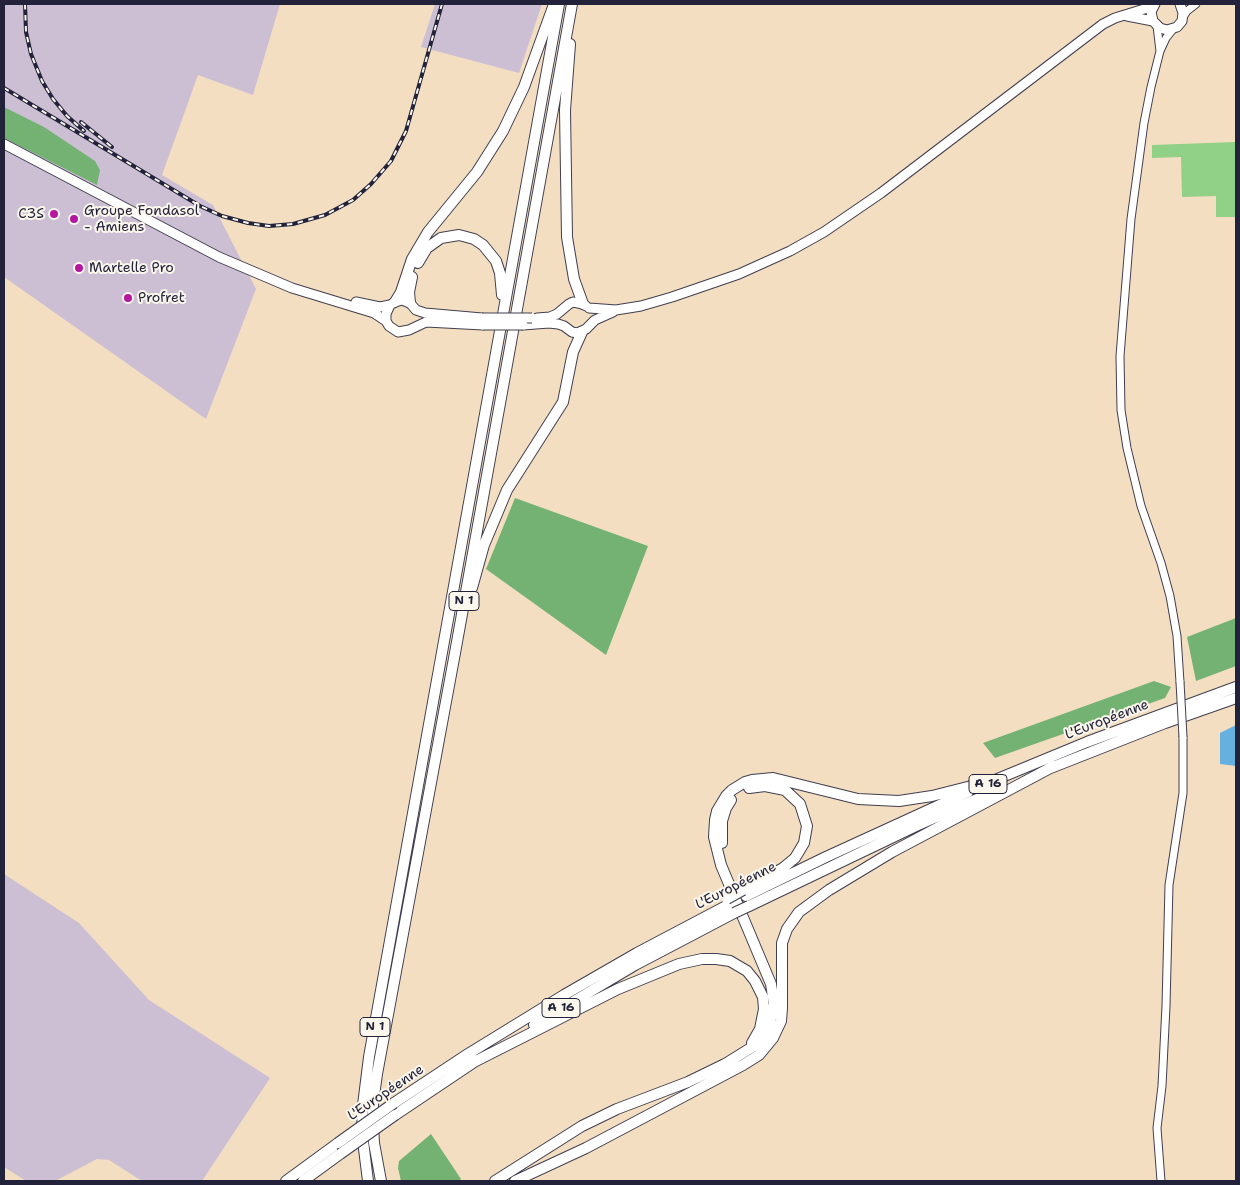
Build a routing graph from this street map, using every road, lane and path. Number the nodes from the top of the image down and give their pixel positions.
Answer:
1 (554, 4) edge
2 (559, 4) edge
3 (572, 4) edge
4 (1180, 4) edge
5 (1196, 4) edge
6 (1154, 5) edge
7 (1122, 15) junction
8 (1183, 17) junction
9 (568, 21) junction
10 (1155, 23) junction
11 (1174, 28) junction
12 (1160, 51) junction
13 (4, 144) edge
14 (324, 297) junction
15 (392, 303) junction
16 (413, 306) junction
17 (586, 306) junction
18 (616, 310) junction
19 (563, 311) junction
20 (386, 321) junction
21 (483, 321) junction
22 (564, 326) junction
23 (414, 327) junction
24 (586, 329) junction
25 (499, 332) junction
26 (455, 653) junction
27 (1236, 687) edge
28 (1236, 698) edge
29 (1054, 766) junction
30 (995, 780) junction
31 (746, 897) junction
32 (730, 905) junction
33 (782, 1008) junction
34 (741, 1054) junction
35 (472, 1063) junction
36 (286, 1181) edge
37 (302, 1181) edge
38 (368, 1181) edge
39 (381, 1181) edge
40 (495, 1181) edge
41 (515, 1181) edge
42 (1161, 1181) edge

1 - 15 highway
2 - 25 highway, N 1
3 - 9 highway, N 1
4 - 8 main road
5 - 8 street
6 - 7 main road
6 - 10 main road
7 - 10 main road
7 - 18 main road
8 - 11 main road
9 - 17 highway
9 - 26 highway, N 1
10 - 11 main road
10 - 12 street
11 - 12 street
12 - 42 street, bridge
13 - 14 main road
14 - 15 main road
14 - 20 main road
15 - 16 main road
15 - 20 main road
16 - 21 main road
16 - 23 main road
16 - 25 highway
17 - 18 main road
17 - 19 main road
17 - 24 main road
18 - 24 main road
19 - 21 main road, bridge
19 - 22 main road
20 - 23 main road
21 - 22 main road, bridge
21 - 23 main road
22 - 24 main road
24 - 26 highway
25 - 38 highway, N 1
26 - 39 highway, N 1
27 - 30 highway, L'Européenne / A 16
28 - 29 highway, L'Européenne / A 16
29 - 31 highway, L'Européenne / A 16
29 - 33 highway
30 - 31 highway, L'Européenne / A 16
30 - 34 highway
31 - 32 highway, L'Européenne / A 16, bridge
31 - 32 highway, bridge
31 - 33 highway
32 - 35 highway, L'Européenne / A 16
32 - 36 highway, L'Européenne / A 16, bridge
33 - 41 highway
34 - 35 highway
34 - 40 highway
35 - 37 highway, L'Européenne / A 16, bridge

